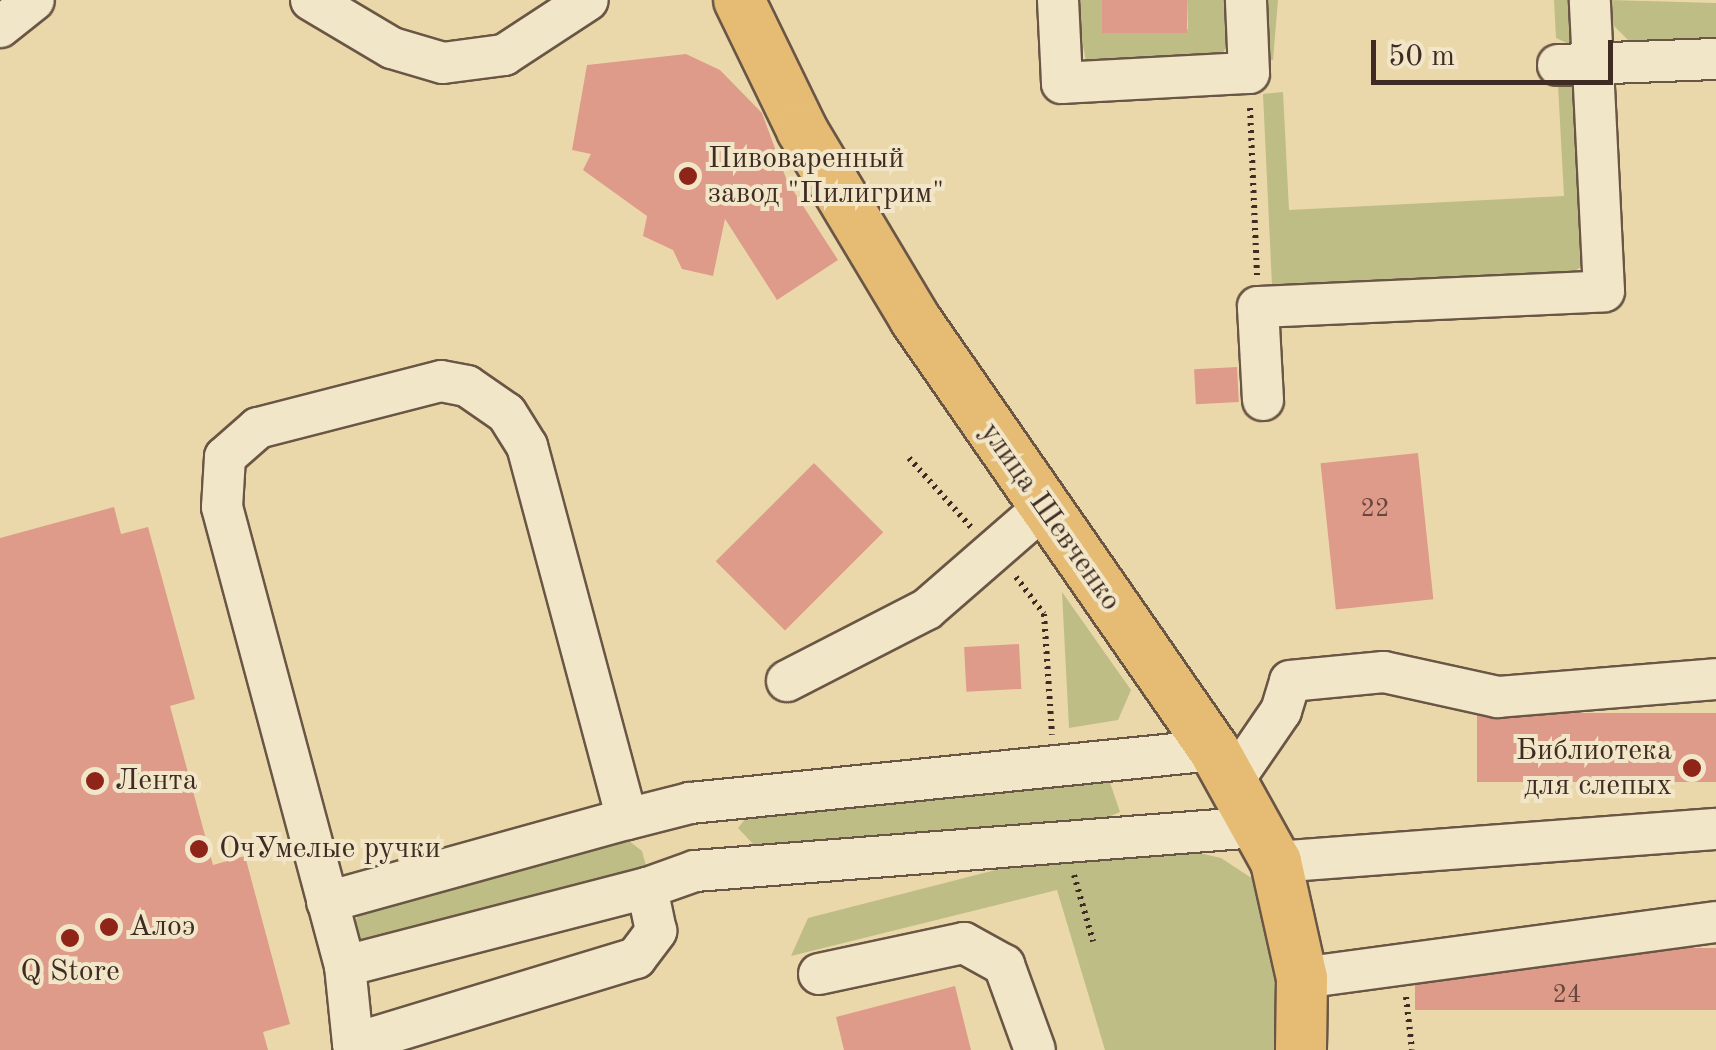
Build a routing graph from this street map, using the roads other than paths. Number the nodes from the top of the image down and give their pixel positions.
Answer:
1 (34, 0) edge
2 (310, 0) edge
3 (588, 0) edge
4 (739, 0) edge
5 (1058, 0) edge
6 (1246, 0) edge
7 (1590, 0) edge
8 (0, 27) edge
9 (1716, 59) edge
10 (1575, 64) junction
11 (1263, 400) dead end
12 (1042, 509) junction
13 (1716, 678) edge
14 (787, 682) dead end
15 (1224, 765) junction
16 (627, 820) junction
17 (1716, 829) edge
18 (1267, 845) junction
19 (647, 888) junction
20 (327, 902) junction
21 (1716, 922) edge
22 (345, 966) junction
23 (818, 974) dead end
24 (1302, 978) junction
25 (1035, 1050) edge
26 (1301, 1050) edge

1 - 8 lane
2 - 3 lane
4 - 12 main road, улица Шевченко
5 - 6 lane
7 - 10 lane
9 - 10 lane
10 - 11 lane
12 - 14 lane
12 - 15 main road, улица Шевченко
13 - 15 lane
15 - 16 lane
15 - 18 main road, улица Шевченко
16 - 20 lane
16 - 20 lane
17 - 18 lane
18 - 19 lane
18 - 24 main road, улица Шевченко
19 - 22 lane
19 - 22 lane
20 - 22 lane
21 - 24 lane
23 - 25 lane
24 - 26 main road, улица Шевченко

